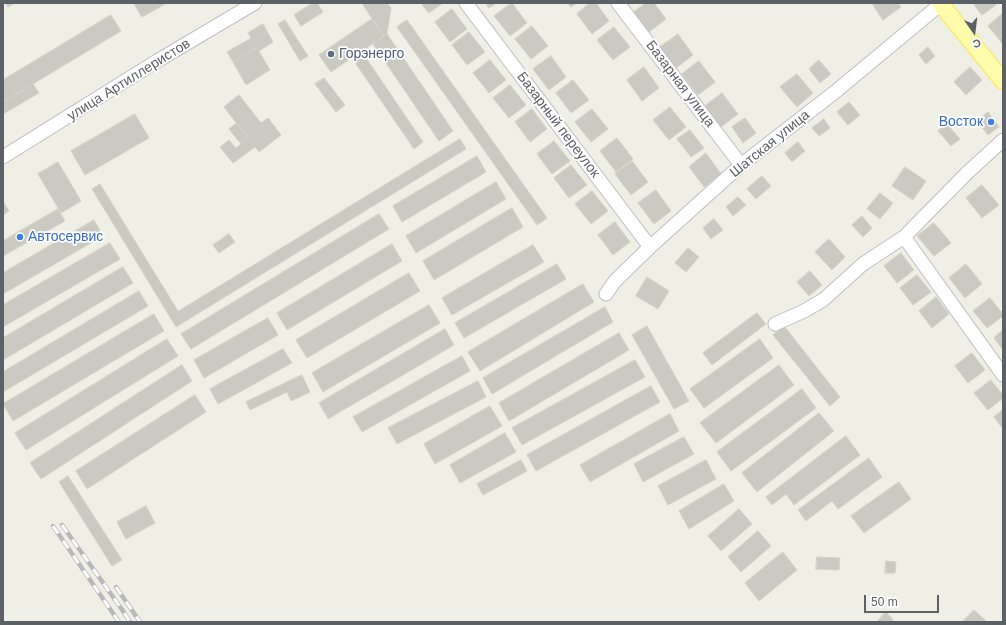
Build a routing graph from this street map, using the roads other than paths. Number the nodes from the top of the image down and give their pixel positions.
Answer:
1 (255, 3) edge
2 (466, 3) edge
3 (618, 3) edge
4 (941, 3) edge
5 (1003, 81) edge
6 (1003, 140) edge
7 (3, 157) edge
8 (741, 165) junction
9 (904, 237) junction
10 (650, 247) junction
11 (606, 294) dead end
12 (775, 324) dead end
13 (1003, 374) edge

1 - 7 street, улица Артиллеристов
2 - 10 street, Базарный переулок
3 - 8 street, Базарная улица
4 - 5 main road
4 - 8 street, Шатская улица
6 - 9 street
8 - 10 street, Шатская улица
9 - 12 street
9 - 13 street
10 - 11 street, Шатская улица

